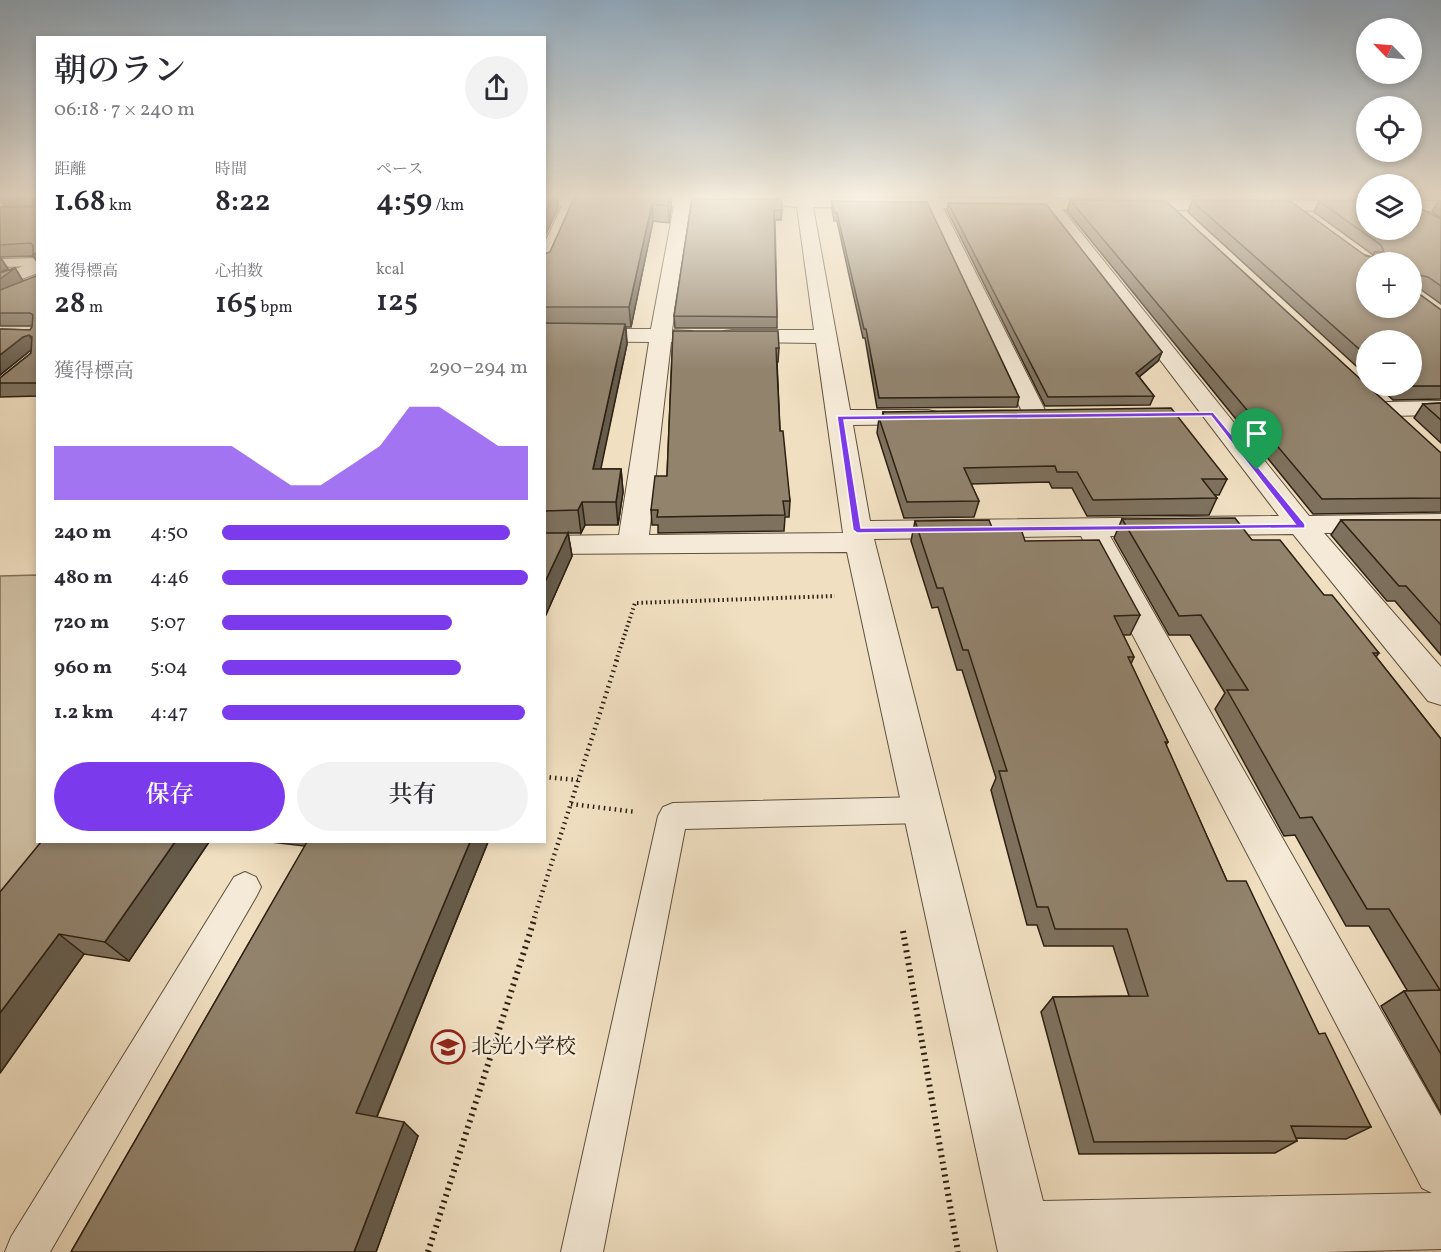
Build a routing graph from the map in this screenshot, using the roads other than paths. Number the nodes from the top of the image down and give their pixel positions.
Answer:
1 (675, 252) edge
2 (805, 252) edge
3 (956, 252) edge
4 (1085, 252) edge
5 (36, 262) edge
6 (0, 263) edge
7 (36, 267) edge
8 (0, 281) edge
9 (546, 335) edge
10 (661, 335) junction
11 (826, 337) junction
12 (1441, 408) edge
13 (1036, 416) edge
14 (955, 417) edge
15 (840, 418) junction
16 (1410, 431) edge
17 (1441, 523) edge
18 (1302, 526) junction
19 (1091, 528) junction
20 (859, 536) junction
21 (633, 543) junction
22 (546, 545) edge
23 (1441, 691) edge
24 (923, 810) junction
25 (245, 887) dead end
26 (1441, 1169) edge
27 (1441, 1221) edge
28 (1024, 1241) edge
29 (26, 1252) edge
30 (582, 1252) edge

1 - 10 street
2 - 11 street
3 - 13 street
4 - 18 street
5 - 6 lane
7 - 8 street
9 - 10 street
10 - 11 street
10 - 21 street
11 - 15 street
12 - 16 street
14 - 15 street
15 - 20 street
17 - 18 street
18 - 19 street
18 - 23 street
19 - 20 street
19 - 26 street
20 - 21 street
20 - 24 street
21 - 22 street
24 - 28 street
24 - 30 lane
25 - 29 lane
27 - 28 street

